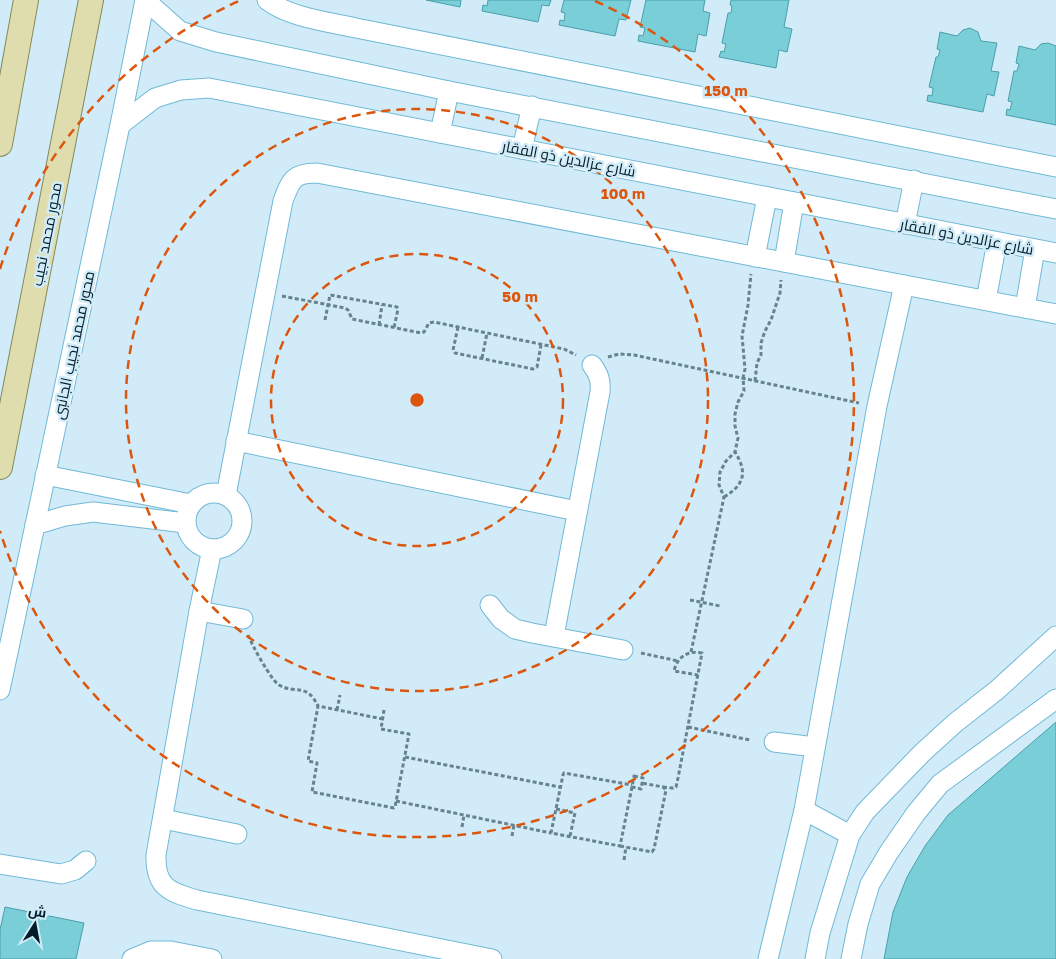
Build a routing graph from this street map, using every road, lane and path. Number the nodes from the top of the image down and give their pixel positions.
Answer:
1 (26, 0) edge
2 (91, 0) edge
3 (145, 0) edge
4 (267, 0) edge
5 (449, 91) junction
6 (532, 106) junction
7 (120, 125) junction
8 (440, 132) junction
9 (0, 144) edge
10 (522, 149) junction
11 (1056, 167) edge
12 (914, 180) junction
13 (767, 197) junction
14 (794, 202) junction
15 (1056, 209) edge
16 (905, 224) junction
17 (997, 242) junction
18 (1035, 249) junction
19 (1056, 253) edge
20 (753, 264) junction
21 (782, 268) junction
22 (904, 285) junction
23 (266, 293) junction
24 (986, 300) junction
25 (328, 305) junction
26 (382, 305) junction
27 (1025, 308) junction
28 (1056, 314) edge
29 (325, 320) dead end
30 (379, 325) junction
31 (458, 327) junction
32 (394, 328) junction
33 (487, 333) junction
34 (541, 345) junction
35 (482, 358) junction
36 (592, 365) junction
37 (743, 378) junction
38 (755, 381) junction
39 (877, 406) junction
40 (236, 441) junction
41 (735, 452) junction
42 (0, 467) edge
43 (45, 475) junction
44 (226, 495) junction
45 (724, 497) junction
46 (191, 504) junction
47 (577, 511) junction
48 (186, 523) junction
49 (35, 525) junction
50 (212, 549) junction
51 (690, 600) dead end
52 (702, 602) junction
53 (490, 606) dead end
54 (720, 606) dead end
55 (199, 611) junction
56 (244, 619) joint
57 (554, 636) junction
58 (1056, 636) edge
59 (623, 650) joint
60 (691, 652) junction
61 (678, 661) junction
62 (698, 675) junction
63 (0, 690) edge
64 (340, 695) dead end
65 (1056, 699) edge
66 (318, 706) junction
67 (337, 710) junction
68 (384, 710) dead end
69 (382, 719) junction
70 (688, 727) junction
71 (750, 740) dead end
72 (774, 742) dead end
73 (815, 748) junction
74 (405, 757) junction
75 (642, 783) junction
76 (632, 786) junction
77 (560, 787) junction
78 (663, 787) junction
79 (396, 801) junction
80 (556, 809) junction
81 (804, 810) junction
82 (464, 815) junction
83 (163, 819) junction
84 (514, 825) junction
85 (462, 827) dead end
86 (551, 833) junction
87 (237, 834) dead end
88 (850, 835) junction
89 (512, 836) dead end
90 (570, 836) junction
91 (620, 846) junction
92 (626, 847) junction
93 (624, 860) dead end
94 (86, 861) dead end
95 (0, 864) edge
96 (132, 959) edge
97 (212, 959) edge
98 (492, 959) edge
99 (768, 959) edge
100 (814, 959) edge
101 (851, 959) edge

1 - 9 main road
2 - 42 main road, محور محمد نجيب
3 - 5 street
3 - 7 street, محور محمد نجيب الجانبى
4 - 11 street
5 - 6 street
5 - 8 street
6 - 10 street
6 - 12 street
7 - 8 street, شارع عزالدين ذو الفقار
7 - 43 street, محور محمد نجيب الجانبى
8 - 10 street, شارع عزالدين ذو الفقار
10 - 13 street, شارع عزالدين ذو الفقار
12 - 15 street
12 - 16 street
13 - 14 street, شارع عزالدين ذو الفقار
13 - 20 street
14 - 16 street, شارع عزالدين ذو الفقار
14 - 21 street
16 - 17 street, شارع عزالدين ذو الفقار
17 - 18 street, شارع عزالدين ذو الفقار
17 - 24 street
18 - 19 street, شارع عزالدين ذو الفقار
18 - 27 street
20 - 21 street
20 - 23 street
20 - 37 path
21 - 22 street
21 - 38 path
22 - 24 street
22 - 39 street
23 - 25 path
23 - 40 street
24 - 27 street
25 - 26 path
25 - 29 path
25 - 30 path
26 - 30 path
26 - 32 path
27 - 28 street
30 - 32 path
31 - 32 path
31 - 33 path
31 - 35 path
33 - 34 path
33 - 35 path
34 - 35 path
34 - 36 path
36 - 37 path
36 - 47 street
37 - 38 path
37 - 41 path
38 - 39 path
39 - 73 street
40 - 44 street
40 - 47 street
41 - 45 path
41 - 45 path
43 - 46 street
43 - 49 street, محور محمد نجيب الجانبى
44 - 46 street
44 - 50 street
45 - 52 path
46 - 48 street
47 - 57 street
48 - 49 street
48 - 50 street
49 - 63 street, محور محمد نجيب الجانبى
50 - 55 street
51 - 52 path
52 - 54 path
52 - 60 path
53 - 57 street
55 - 56 street
55 - 83 street
56 - 66 path
57 - 59 street
58 - 88 street
59 - 61 path
60 - 61 path
60 - 62 path
61 - 62 path
62 - 70 path
64 - 67 path
65 - 101 street
66 - 67 path
66 - 79 path
67 - 69 path
68 - 69 path
69 - 74 path
70 - 71 path
70 - 78 path
72 - 73 street
73 - 81 street
74 - 77 path
74 - 79 path
75 - 76 path
75 - 76 path
75 - 78 path
76 - 77 path
76 - 91 path
77 - 80 path
78 - 92 path
79 - 82 path
80 - 86 path
80 - 90 path
81 - 88 street
81 - 99 street
82 - 84 path
82 - 85 path
83 - 87 street
83 - 98 street
84 - 86 path
84 - 89 path
86 - 90 path
88 - 100 street
90 - 91 path
91 - 92 path
92 - 93 path
94 - 95 street
96 - 97 street

